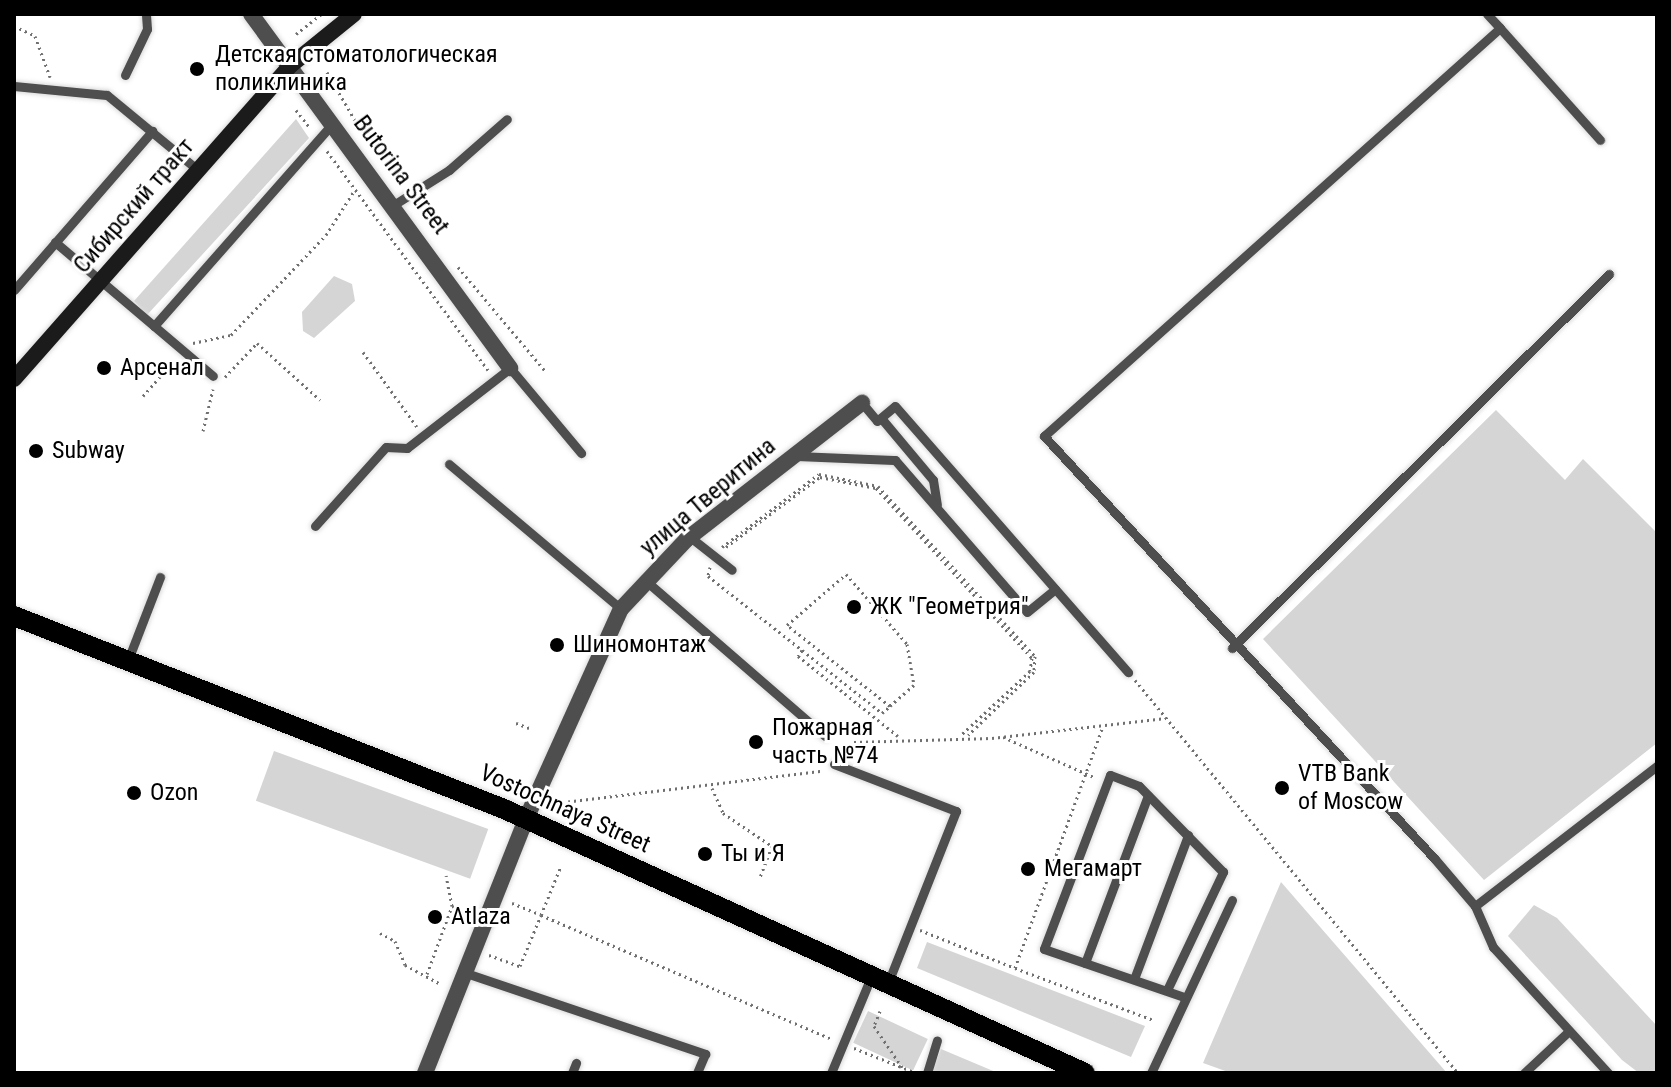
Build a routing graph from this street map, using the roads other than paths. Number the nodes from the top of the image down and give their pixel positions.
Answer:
1 (146, 14) edge
2 (251, 14) edge
3 (354, 14) edge
4 (1487, 14) edge
5 (1500, 28) junction
6 (291, 65) junction
7 (125, 75) dead end
8 (15, 85) edge
9 (507, 119) dead end
10 (332, 124) junction
11 (152, 131) junction
12 (1600, 140) dead end
13 (198, 170) junction
14 (395, 204) junction
15 (55, 242) junction
16 (1609, 274) dead end
17 (101, 280) junction
18 (14, 290) edge
19 (154, 326) junction
20 (510, 368) junction
21 (14, 379) edge
22 (209, 379) road end
23 (862, 403) joint
24 (881, 418) junction
25 (581, 453) dead end
26 (794, 456) junction
27 (449, 464) dead end
28 (938, 509) junction
29 (315, 526) dead end
30 (690, 537) junction
31 (732, 570) dead end
32 (160, 577) dead end
33 (646, 581) junction
34 (1055, 589) junction
35 (621, 609) junction
36 (14, 616) edge
37 (1232, 648) junction
38 (128, 660) junction
39 (1128, 672) dead end
40 (825, 736) dead end
41 (834, 764) dead end
42 (1657, 766) edge
43 (1148, 795) junction
44 (526, 819) junction
45 (1188, 835) junction
46 (1232, 900) dead end
47 (1475, 906) junction
48 (1085, 963) junction
49 (463, 972) junction
50 (1134, 979) junction
51 (879, 981) junction
52 (1167, 990) junction
53 (1184, 997) junction
54 (1568, 1032) junction
55 (937, 1040) dead end
56 (425, 1073) edge
57 (697, 1073) edge
58 (831, 1073) edge
59 (927, 1073) edge
60 (1085, 1073) edge
61 (1151, 1073) edge
62 (1524, 1073) edge
63 (1608, 1073) edge

1 - 7 lane
2 - 6 street, Butorina Street
3 - 6 main road, Сибирский тракт
4 - 5 lane
5 - 12 lane
5 - 37 lane
6 - 10 street, Butorina Street
6 - 13 main road, Сибирский тракт
8 - 11 lane
9 - 14 lane
10 - 14 street, Butorina Street
10 - 19 lane
11 - 13 lane
11 - 15 lane
13 - 17 main road, Сибирский тракт
14 - 20 street, Butorina Street
15 - 17 lane
15 - 18 lane
16 - 37 lane
17 - 19 lane
17 - 21 main road, Сибирский тракт
19 - 22 lane
20 - 25 lane
20 - 29 lane
23 - 24 lane
23 - 26 street, улица Тверитина
24 - 28 lane
24 - 34 lane
26 - 28 lane
26 - 30 street, улица Тверитина
27 - 35 lane
28 - 34 lane
30 - 31 lane
30 - 33 street, улица Тверитина
32 - 38 lane
33 - 35 street, улица Тверитина
33 - 40 lane
34 - 39 lane
35 - 44 street, улица Тверитина
36 - 38 main road, Vostochnaya Street
37 - 47 lane
38 - 44 main road, Vostochnaya Street
41 - 51 lane
42 - 47 lane
43 - 45 lane
43 - 48 lane
43 - 48 lane
44 - 49 street, улица Тверитина
44 - 51 main road, Vostochnaya Street
45 - 50 lane
45 - 52 lane
46 - 53 lane
47 - 54 lane
48 - 50 lane
49 - 56 street, улица Тверитина
49 - 57 lane
50 - 52 lane
51 - 58 lane
51 - 60 main road, Vostochnaya Street
52 - 53 lane
53 - 61 lane
54 - 62 lane
54 - 63 lane
55 - 59 lane

